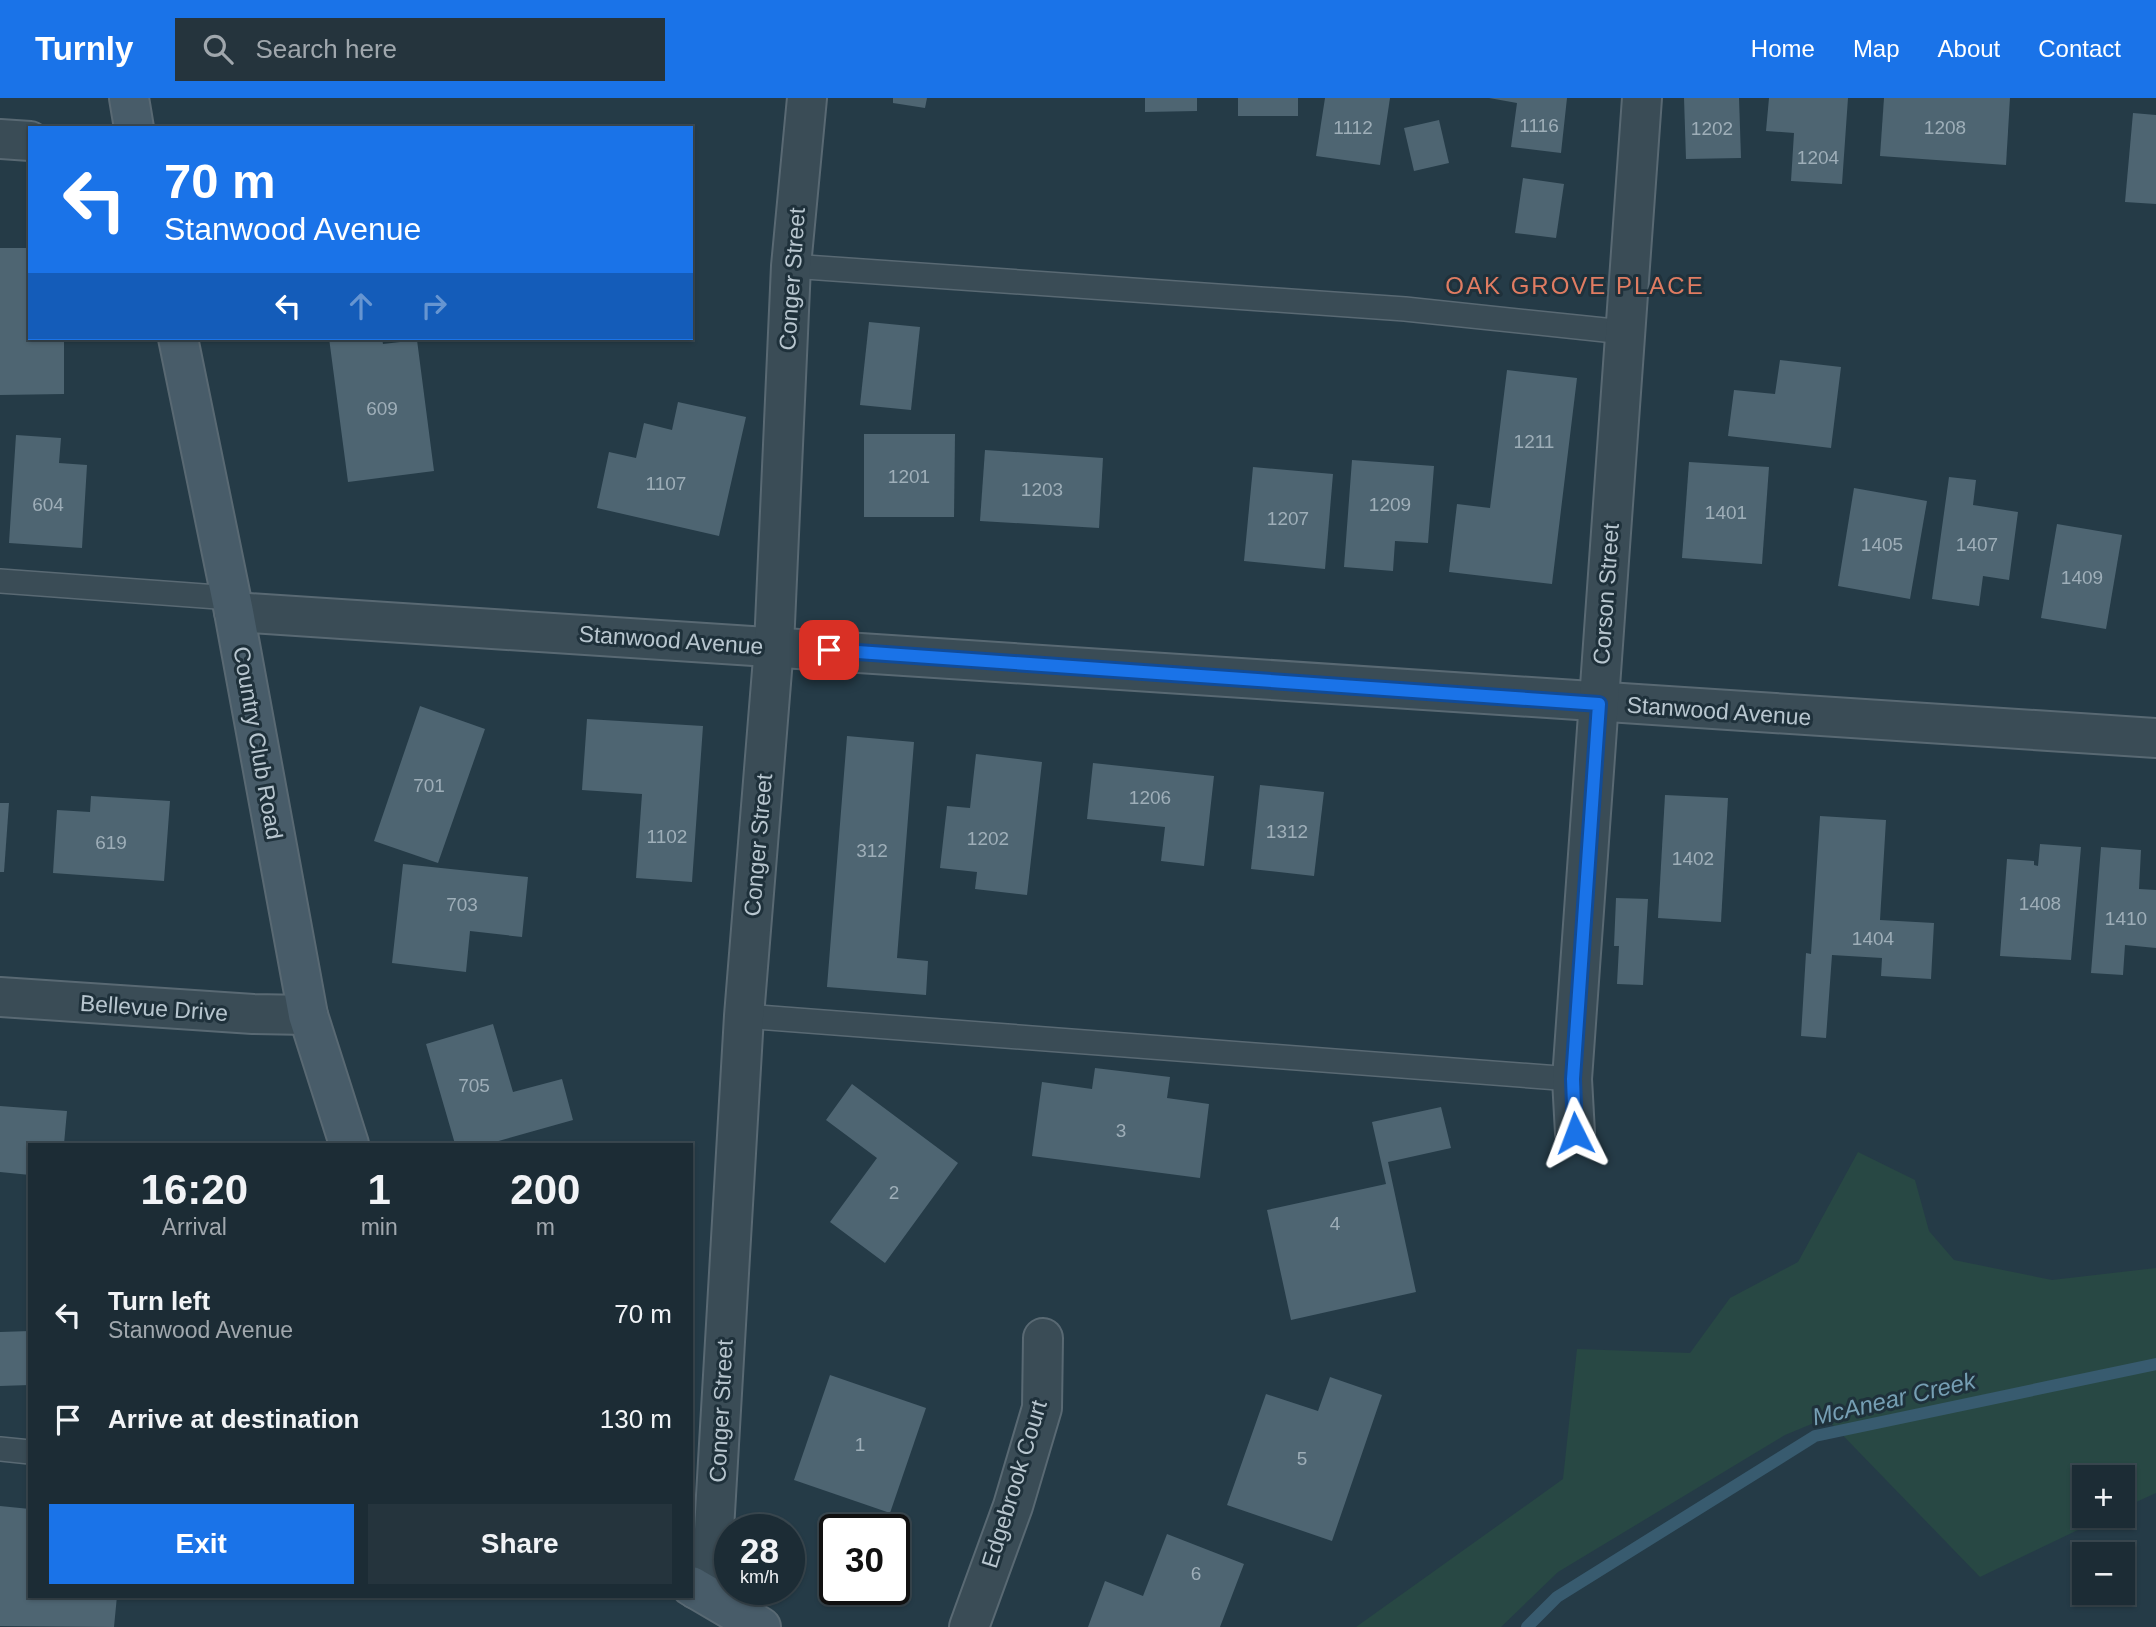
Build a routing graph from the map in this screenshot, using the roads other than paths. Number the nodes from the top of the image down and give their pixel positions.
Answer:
1 (128, 98) edge
2 (807, 98) edge
3 (1642, 98) edge
4 (135, 126) edge
5 (0, 139) edge
6 (28, 141) edge
7 (791, 266) junction
8 (1624, 332) junction
9 (178, 340) edge
10 (0, 580) edge
11 (233, 605) junction
12 (774, 646) junction
13 (1599, 704) junction
14 (2156, 738) edge
15 (0, 997) edge
16 (308, 1015) junction
17 (744, 1016) junction
18 (1573, 1079) junction
19 (1575, 1133) dead end
20 (349, 1143) edge
21 (1043, 1338) dead end
22 (0, 1450) edge
23 (28, 1452) edge
24 (694, 1588) edge
25 (761, 1627) edge
26 (969, 1627) edge

1 - 4 main road
2 - 7 street, Conger Street
3 - 8 street, Corson Street
5 - 6 street
7 - 8 lane
7 - 12 street, Conger Street
8 - 13 street, Corson Street
9 - 11 main road, Country Club Road
10 - 11 lane
11 - 12 street, Stanwood Avenue
11 - 16 main road, Country Club Road
12 - 13 street, Stanwood Avenue
12 - 17 street, Conger Street
13 - 14 street, Stanwood Avenue
13 - 18 street, Corson Street
15 - 16 street, Bellevue Drive
16 - 20 main road, Country Club Road
17 - 18 lane
17 - 24 street, Conger Street
18 - 19 street, Corson Street
21 - 26 street, Edgebrook Court
22 - 23 lane
24 - 25 main road

